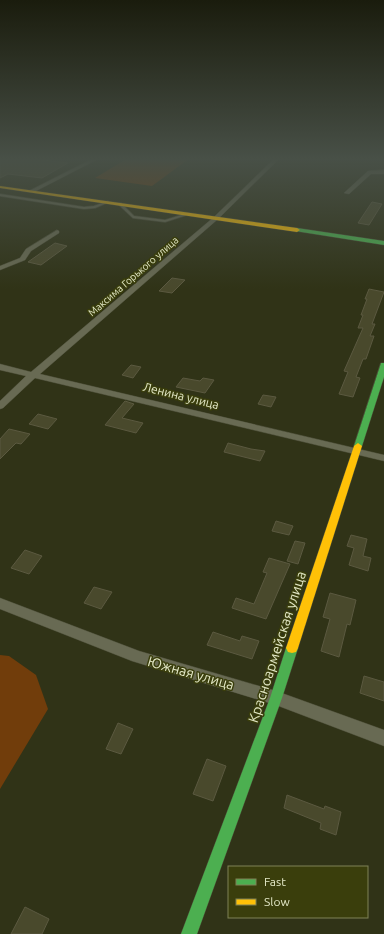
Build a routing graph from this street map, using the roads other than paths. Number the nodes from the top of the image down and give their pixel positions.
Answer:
1 (42, 202) edge
2 (108, 202) joint
3 (113, 202) edge
4 (233, 202) edge
5 (217, 217) junction
6 (57, 232) dead end
7 (384, 238) edge
8 (384, 243) edge
9 (0, 268) edge
10 (384, 365) edge
11 (0, 367) edge
12 (34, 374) junction
13 (374, 396) junction
14 (384, 398) edge
15 (0, 406) edge
16 (356, 452) junction
17 (384, 458) edge
18 (0, 603) edge
19 (276, 698) junction
20 (384, 738) edge
21 (189, 934) edge

1 - 2 lane
2 - 5 main road
3 - 5 main road
4 - 5 street, Максима Горького улица
5 - 7 main road
5 - 8 main road
5 - 12 street, Максима Горького улица
6 - 9 street
10 - 13 main road, Красноармейская улица
11 - 12 street, Ленина улица
12 - 15 street, Максима Горького улица
12 - 16 street, Ленина улица
13 - 14 street
13 - 16 main road, Красноармейская улица
16 - 17 street, Ленина улица
16 - 19 main road, Красноармейская улица
18 - 19 street, Южная улица
19 - 20 street, Южная улица
19 - 21 main road, Красноармейская улица

